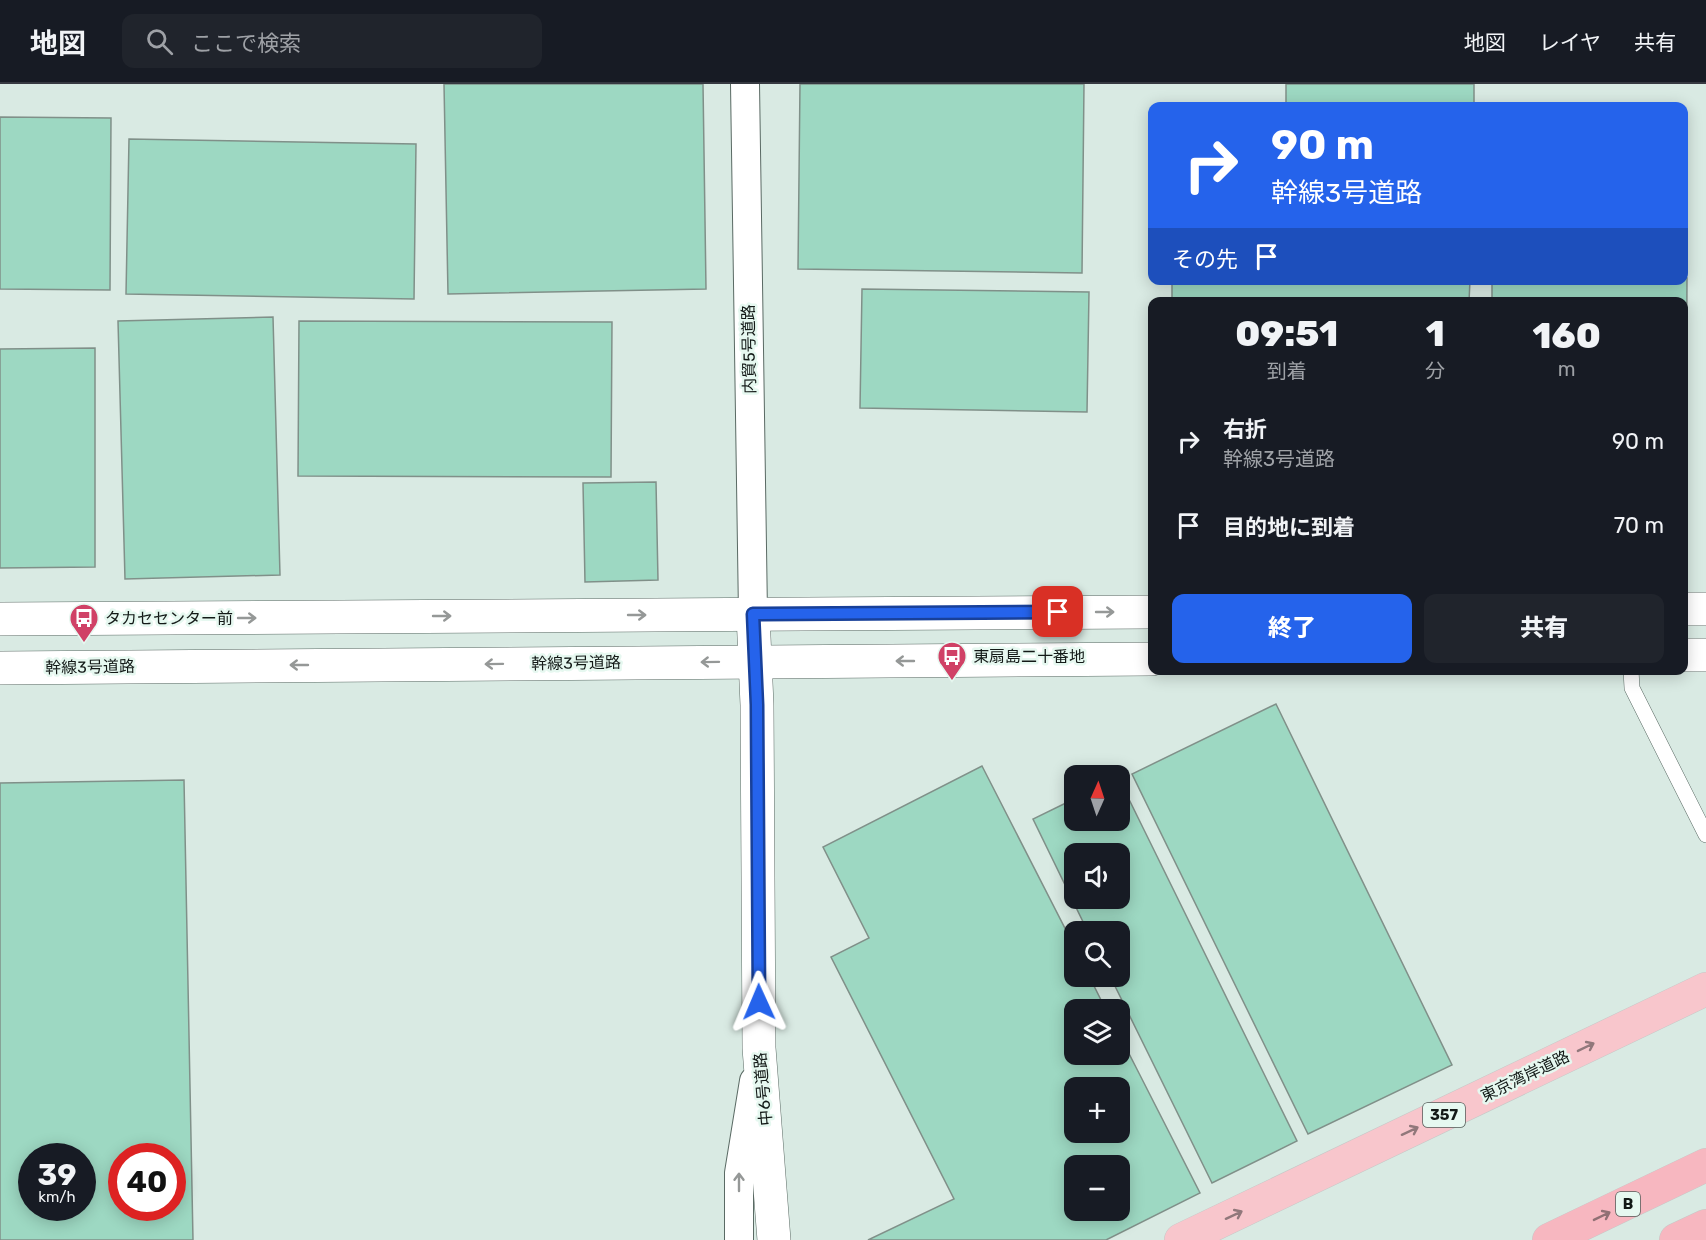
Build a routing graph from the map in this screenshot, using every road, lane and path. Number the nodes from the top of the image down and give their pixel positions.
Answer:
1 (745, 84) edge
2 (1688, 609) edge
3 (1706, 609) edge
4 (1148, 612) edge
5 (753, 614) junction
6 (0, 620) edge
7 (1688, 655) edge
8 (1706, 655) edge
9 (1148, 659) edge
10 (756, 661) junction
11 (0, 668) edge
12 (1631, 675) edge
13 (1706, 835) edge
14 (1706, 989) edge
15 (759, 1048) junction
16 (1706, 1165) edge
17 (1706, 1226) edge
18 (739, 1240) edge
19 (774, 1240) edge
20 (1181, 1240) edge
21 (1549, 1240) edge
22 (1676, 1240) edge

1 - 5 street, 内貿5号道路
2 - 3 street
5 -> 4 street
6 -> 5 street
5 - 10 street, 中6号道路
7 - 8 street
9 -> 10 street, 幹線3号道路
10 -> 11 street, 幹線3号道路
10 - 15 street, 中6号道路
12 - 13 lane
20 -> 14 highway, 東京湾岸道路 / 357
18 -> 15 street
15 - 19 street, 中6号道路
21 -> 16 highway, B
17 - 22 highway

